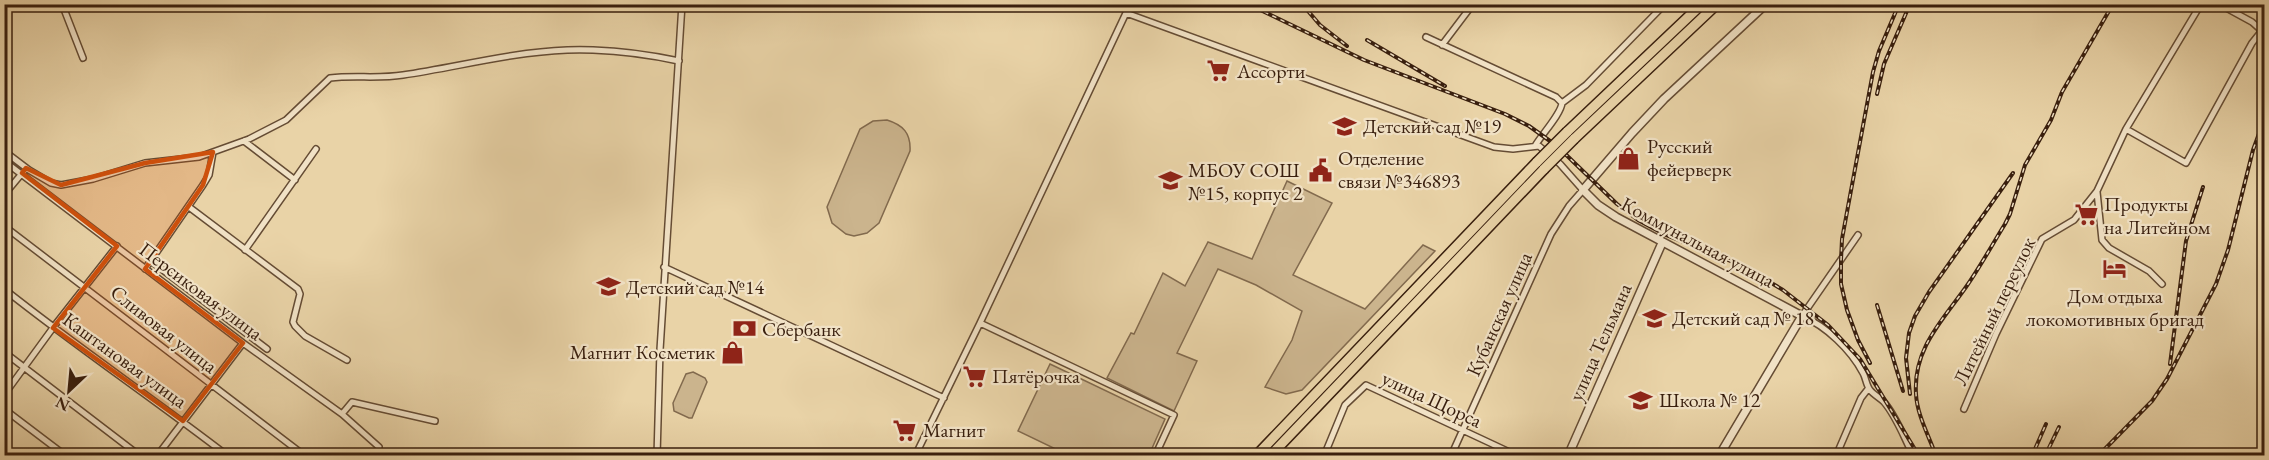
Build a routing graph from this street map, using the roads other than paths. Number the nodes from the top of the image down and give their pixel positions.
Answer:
1 (62, 4) edge
2 (682, 4) edge
3 (1473, 4) edge
4 (1665, 4) edge
5 (1702, 4) edge
6 (1717, 4) edge
7 (1766, 4) edge
8 (2201, 4) edge
9 (2219, 4) edge
10 (2263, 29) edge
11 (1426, 37) dead end
12 (1442, 45) junction
13 (83, 58) dead end
14 (679, 61) junction
15 (1563, 103) junction
16 (2126, 129) junction
17 (244, 141) junction
18 (1535, 146) junction
19 (316, 149) dead end
20 (4, 151) edge
21 (213, 152) junction
22 (4, 161) edge
23 (26, 168) junction
24 (22, 173) junction
25 (295, 180) junction
26 (1583, 190) junction
27 (2097, 191) junction
28 (4, 195) edge
29 (189, 207) junction
30 (4, 226) edge
31 (1858, 235) dead end
32 (1662, 243) junction
33 (117, 246) junction
34 (245, 250) junction
35 (151, 261) junction
36 (664, 267) junction
37 (145, 269) junction
38 (2162, 284) dead end
39 (85, 286) junction
40 (4, 290) edge
41 (1802, 316) junction
42 (980, 323) junction
43 (53, 328) junction
44 (243, 343) junction
45 (267, 349) dead end
46 (4, 352) edge
47 (347, 360) dead end
48 (24, 367) junction
49 (211, 385) junction
50 (1868, 388) junction
51 (4, 395) edge
52 (944, 398) junction
53 (4, 409) edge
54 (1964, 409) dead end
55 (342, 414) junction
56 (183, 421) junction
57 (435, 421) dead end
58 (1463, 430) junction
59 (1910, 453) edge
60 (66, 456) edge
61 (141, 456) edge
62 (157, 456) edge
63 (228, 456) edge
64 (305, 456) edge
65 (375, 456) edge
66 (657, 456) edge
67 (915, 456) edge
68 (1155, 456) edge
69 (1256, 456) edge
70 (1270, 456) edge
71 (1324, 456) edge
72 (1451, 456) edge
73 (1518, 456) edge
74 (1568, 456) edge
75 (1719, 456) edge
76 (1836, 456) edge

1 - 13 street
2 - 14 street
3 - 12 street
4 - 15 street
5 - 69 highway, bridge
6 - 70 highway, bridge
7 - 26 street
8 - 16 street, Литейный переулок
9 - 10 street
10 - 16 street
11 - 12 street
12 - 15 street
14 - 17 street
14 - 36 street
15 - 18 street
16 - 27 street, Литейный переулок
17 - 21 street
17 - 25 street
18 - 26 street
18 - 42 street
19 - 25 street
20 - 23 street
21 - 23 street
21 - 29 street
22 - 24 street, Персиковая улица
23 - 24 street
24 - 28 street
24 - 33 street, Персиковая улица
25 - 34 street
26 - 32 street, Коммунальная улица
26 - 58 street, Кубанская улица
27 - 38 street
27 - 54 street, Литейный переулок
29 - 34 street
29 - 35 street
30 - 39 street, Сливовая улица
31 - 41 street
32 - 41 street, Коммунальная улица
32 - 74 street, улица Тельмана
33 - 37 street, Персиковая улица
33 - 39 street
34 - 47 street
35 - 37 street
35 - 45 street
36 - 52 street
36 - 66 street
37 - 44 street, Персиковая улица
39 - 43 street
39 - 49 street, Сливовая улица
40 - 43 street, Каштановая улица
41 - 50 street
41 - 75 street
42 - 52 street
42 - 68 street
43 - 48 street
43 - 56 street, Каштановая улица
44 - 49 street
44 - 55 street, Персиковая улица
46 - 48 street
48 - 51 street
48 - 61 street
49 - 56 street
49 - 64 street, Сливовая улица
50 - 59 street
50 - 76 street
52 - 67 street
53 - 60 street
55 - 57 street
55 - 65 street, Персиковая улица
56 - 62 street
56 - 63 street, Каштановая улица
58 - 71 street, улица Щорса
58 - 72 street, Кубанская улица
58 - 73 street, улица Щорса

